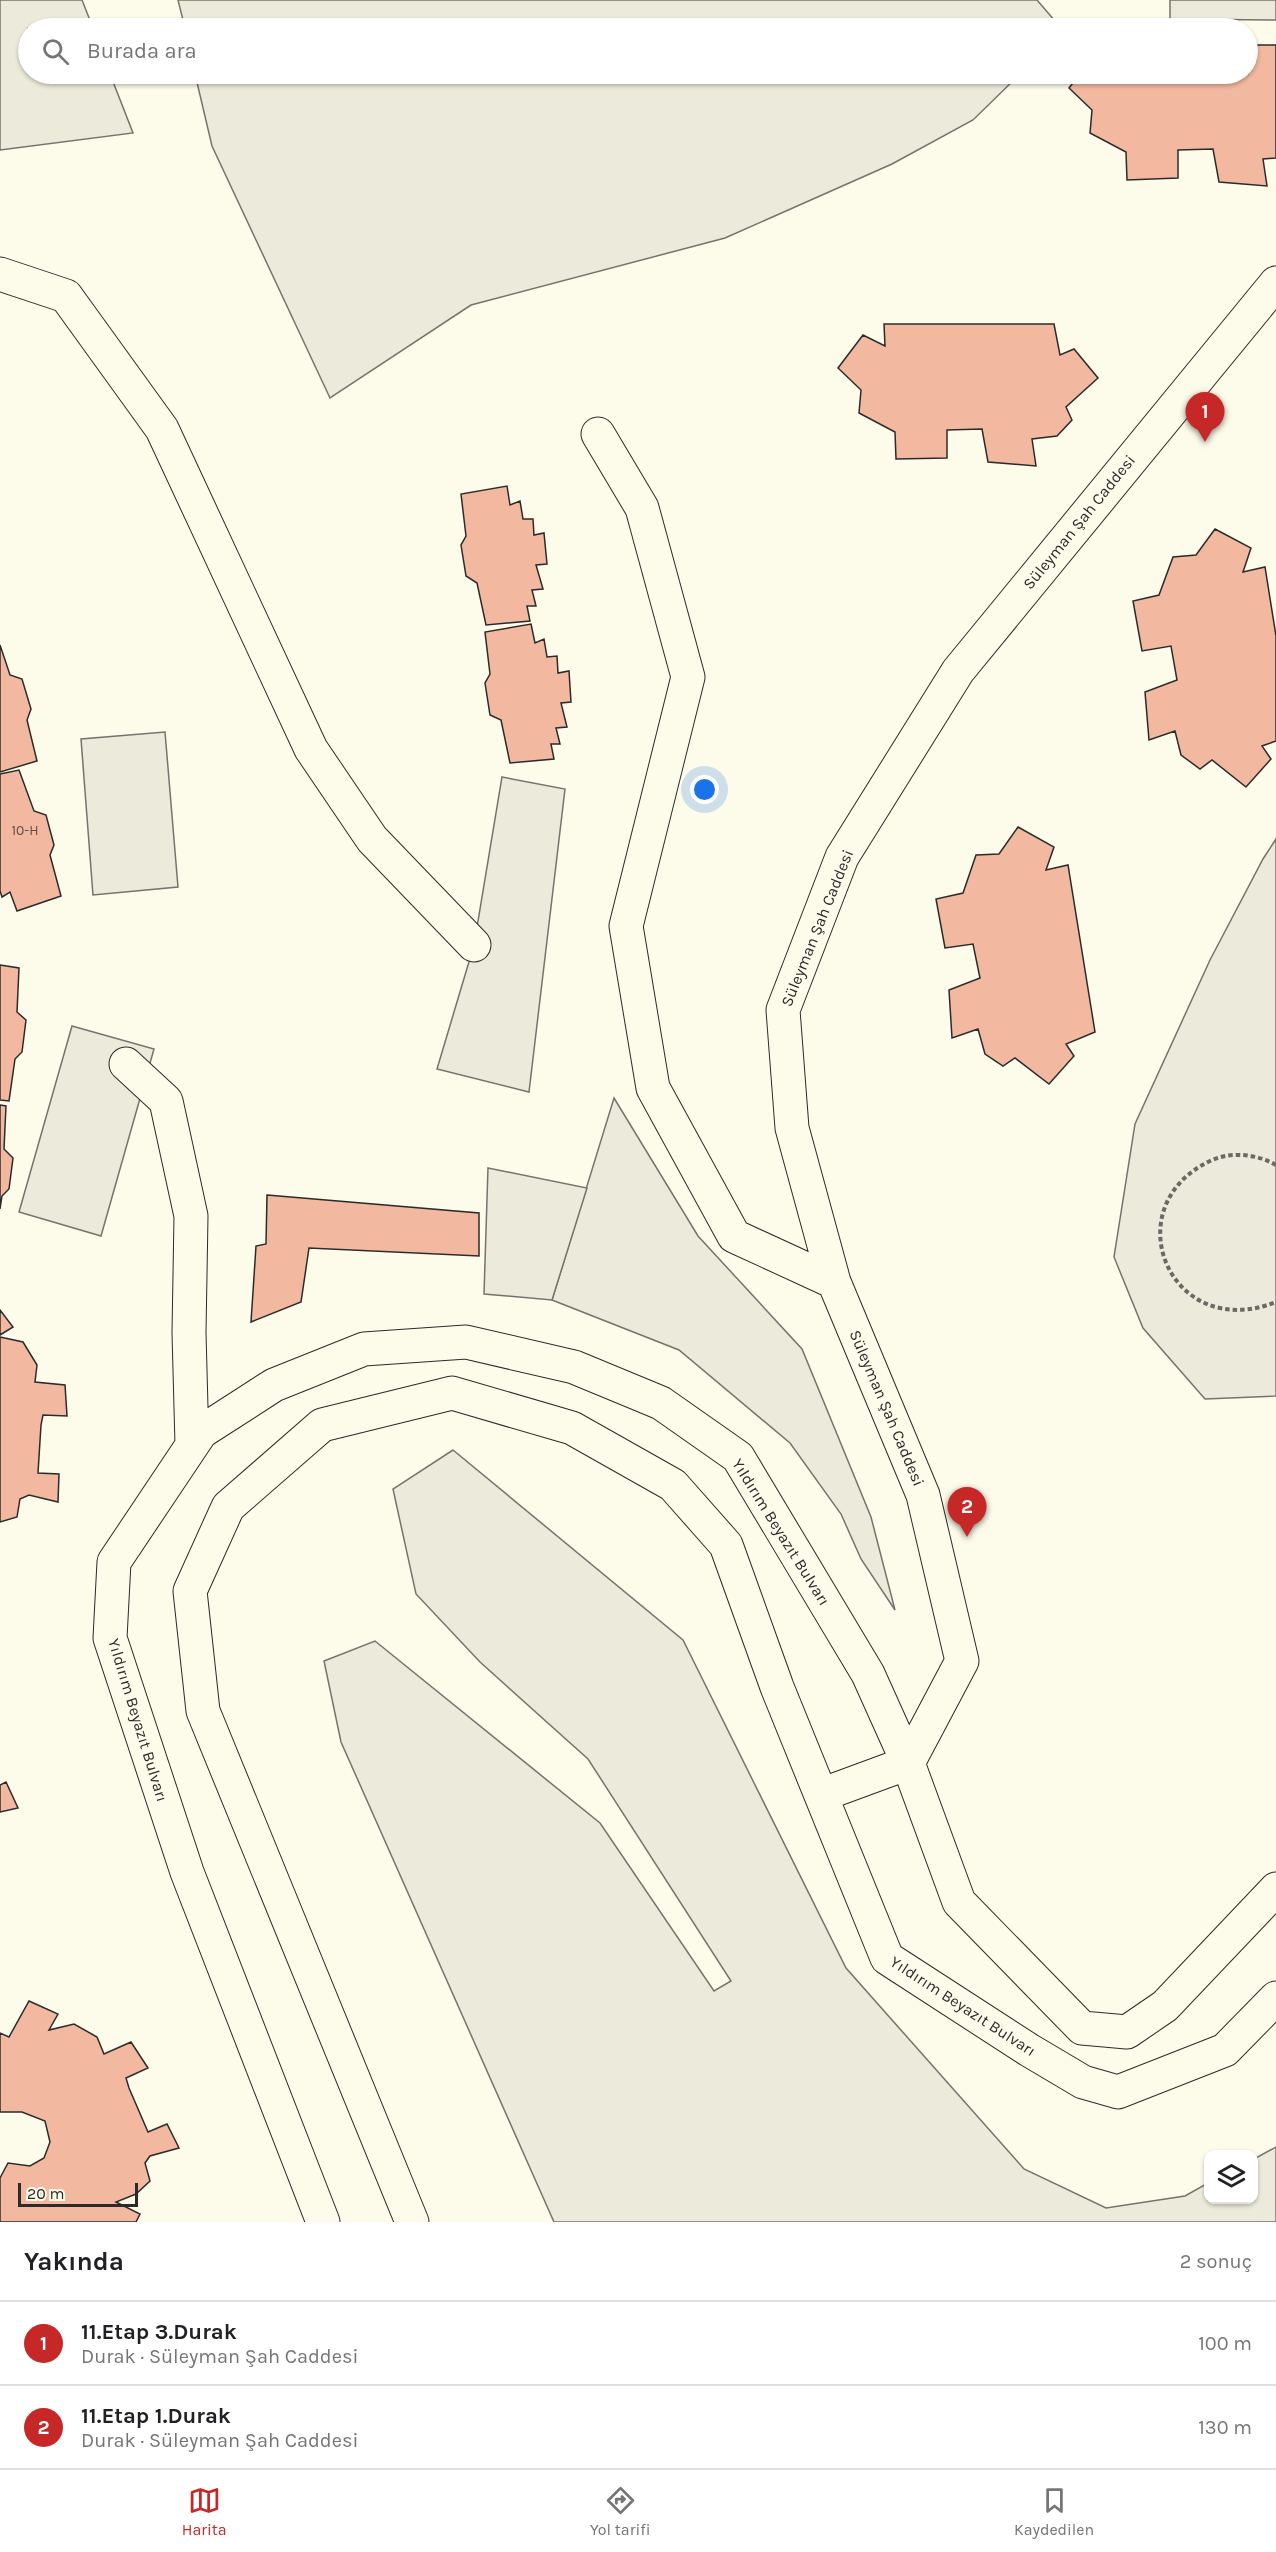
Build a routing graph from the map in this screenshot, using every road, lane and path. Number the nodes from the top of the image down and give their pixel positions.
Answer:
1 (0, 274) edge
2 (1276, 283) edge
3 (598, 434) dead end
4 (474, 945) dead end
5 (126, 1064) dead end
6 (1276, 1165) edge
7 (834, 1282) junction
8 (1276, 1302) edge
9 (192, 1445) junction
10 (908, 1762) junction
11 (821, 1795) junction
12 (1276, 1889) edge
13 (1276, 1998) edge
14 (323, 2222) edge
15 (412, 2222) edge

1 - 4 street
2 - 7 street, Süleyman Şah Caddesi
3 - 7 street
5 - 9 street
6 - 8 path
7 - 10 street, Süleyman Şah Caddesi
9 - 10 street, Yıldırım Beyazıt Bulvarı
9 - 14 street, Yıldırım Beyazıt Bulvarı
10 - 11 street
10 - 12 street, Yıldırım Beyazıt Bulvarı
11 - 13 street, Yıldırım Beyazıt Bulvarı
11 - 15 street, Yıldırım Beyazıt Bulvarı

